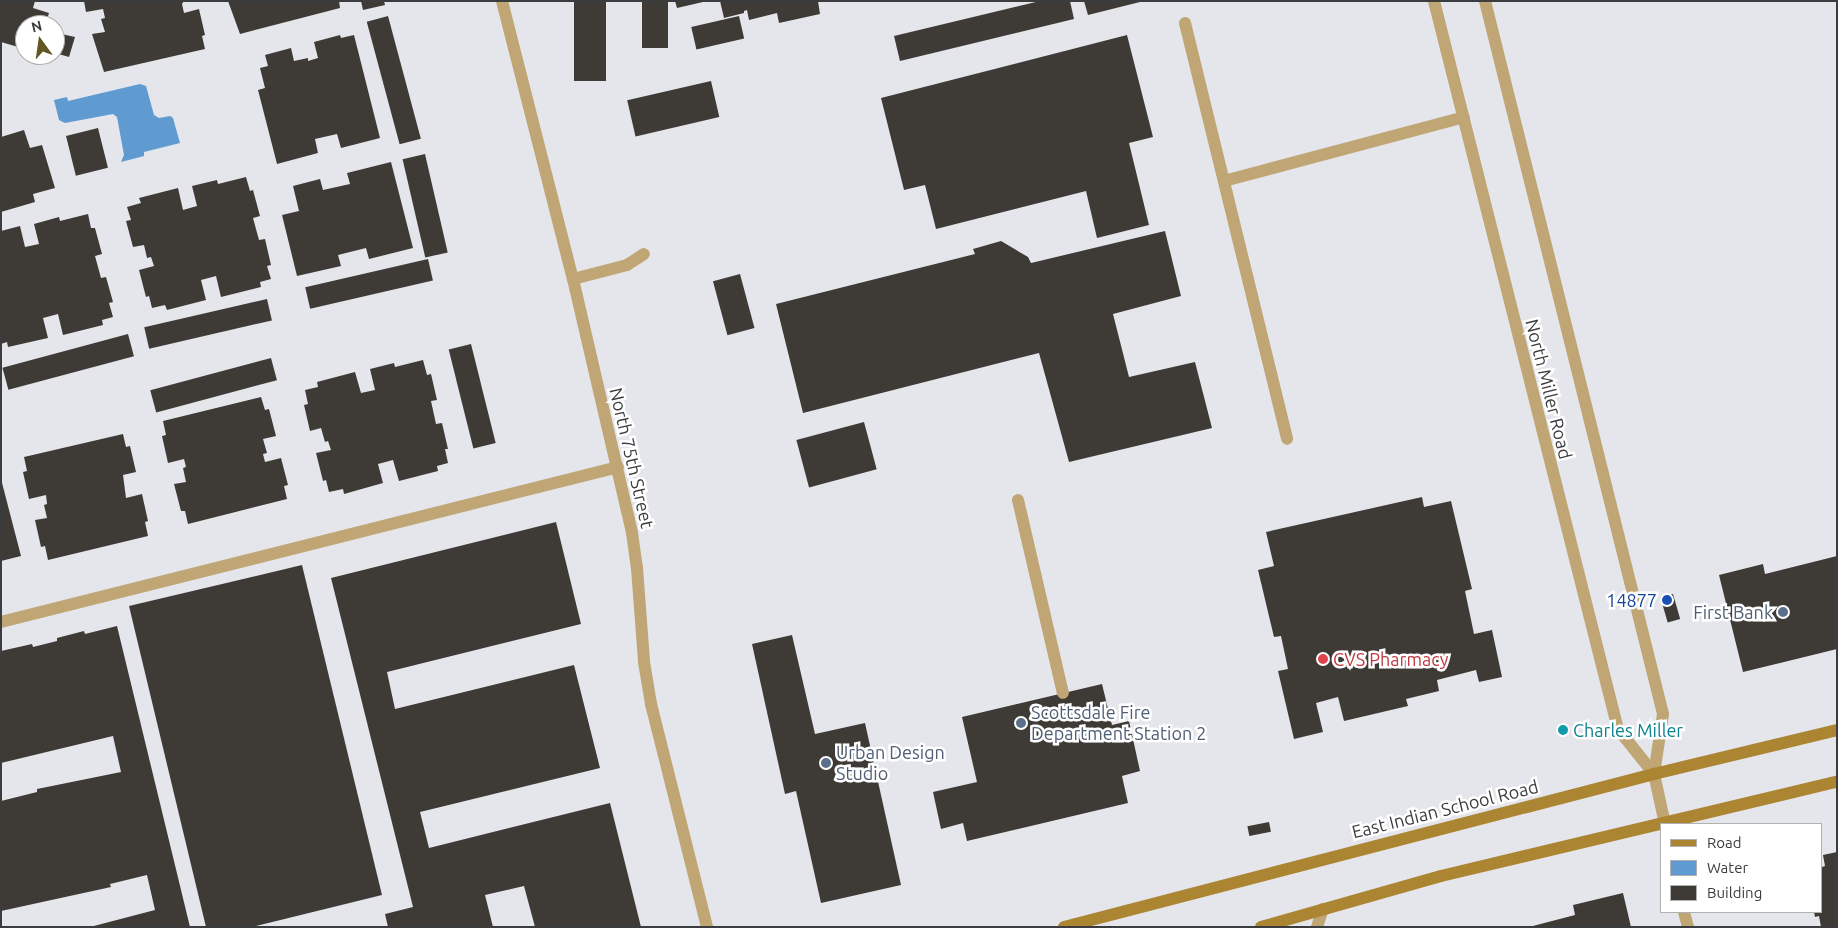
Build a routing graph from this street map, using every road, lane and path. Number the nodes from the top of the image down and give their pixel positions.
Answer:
1 (502, 1) edge
2 (1434, 1) edge
3 (1485, 1) edge
4 (1185, 23) dead end
5 (1464, 117) junction
6 (1224, 181) junction
7 (644, 254) dead end
8 (573, 280) junction
9 (1287, 438) dead end
10 (618, 467) junction
11 (1018, 500) dead end
12 (1, 622) edge
13 (1063, 693) dead end
14 (1837, 730) edge
15 (1654, 774) junction
16 (1837, 782) edge
17 (1664, 823) edge
18 (1668, 823) edge
19 (1660, 825) edge
20 (1323, 909) junction
21 (1684, 913) edge
22 (707, 927) edge
23 (1064, 927) edge
24 (1261, 927) edge
25 (1317, 927) edge
26 (1688, 927) edge

1 - 8 street, North 75th Street
2 - 5 street, North Miller Road
3 - 15 street, North Miller Road
4 - 6 street
5 - 6 street
5 - 15 street, North Miller Road
6 - 9 street
7 - 8 street
8 - 10 street, North 75th Street
10 - 12 street
10 - 22 street, North 75th Street
11 - 13 street
14 - 15 main road, East Indian School Road
15 - 17 street, North Miller Road
15 - 23 main road, East Indian School Road
16 - 18 main road
19 - 20 main road
20 - 24 main road
20 - 25 street
21 - 26 street

